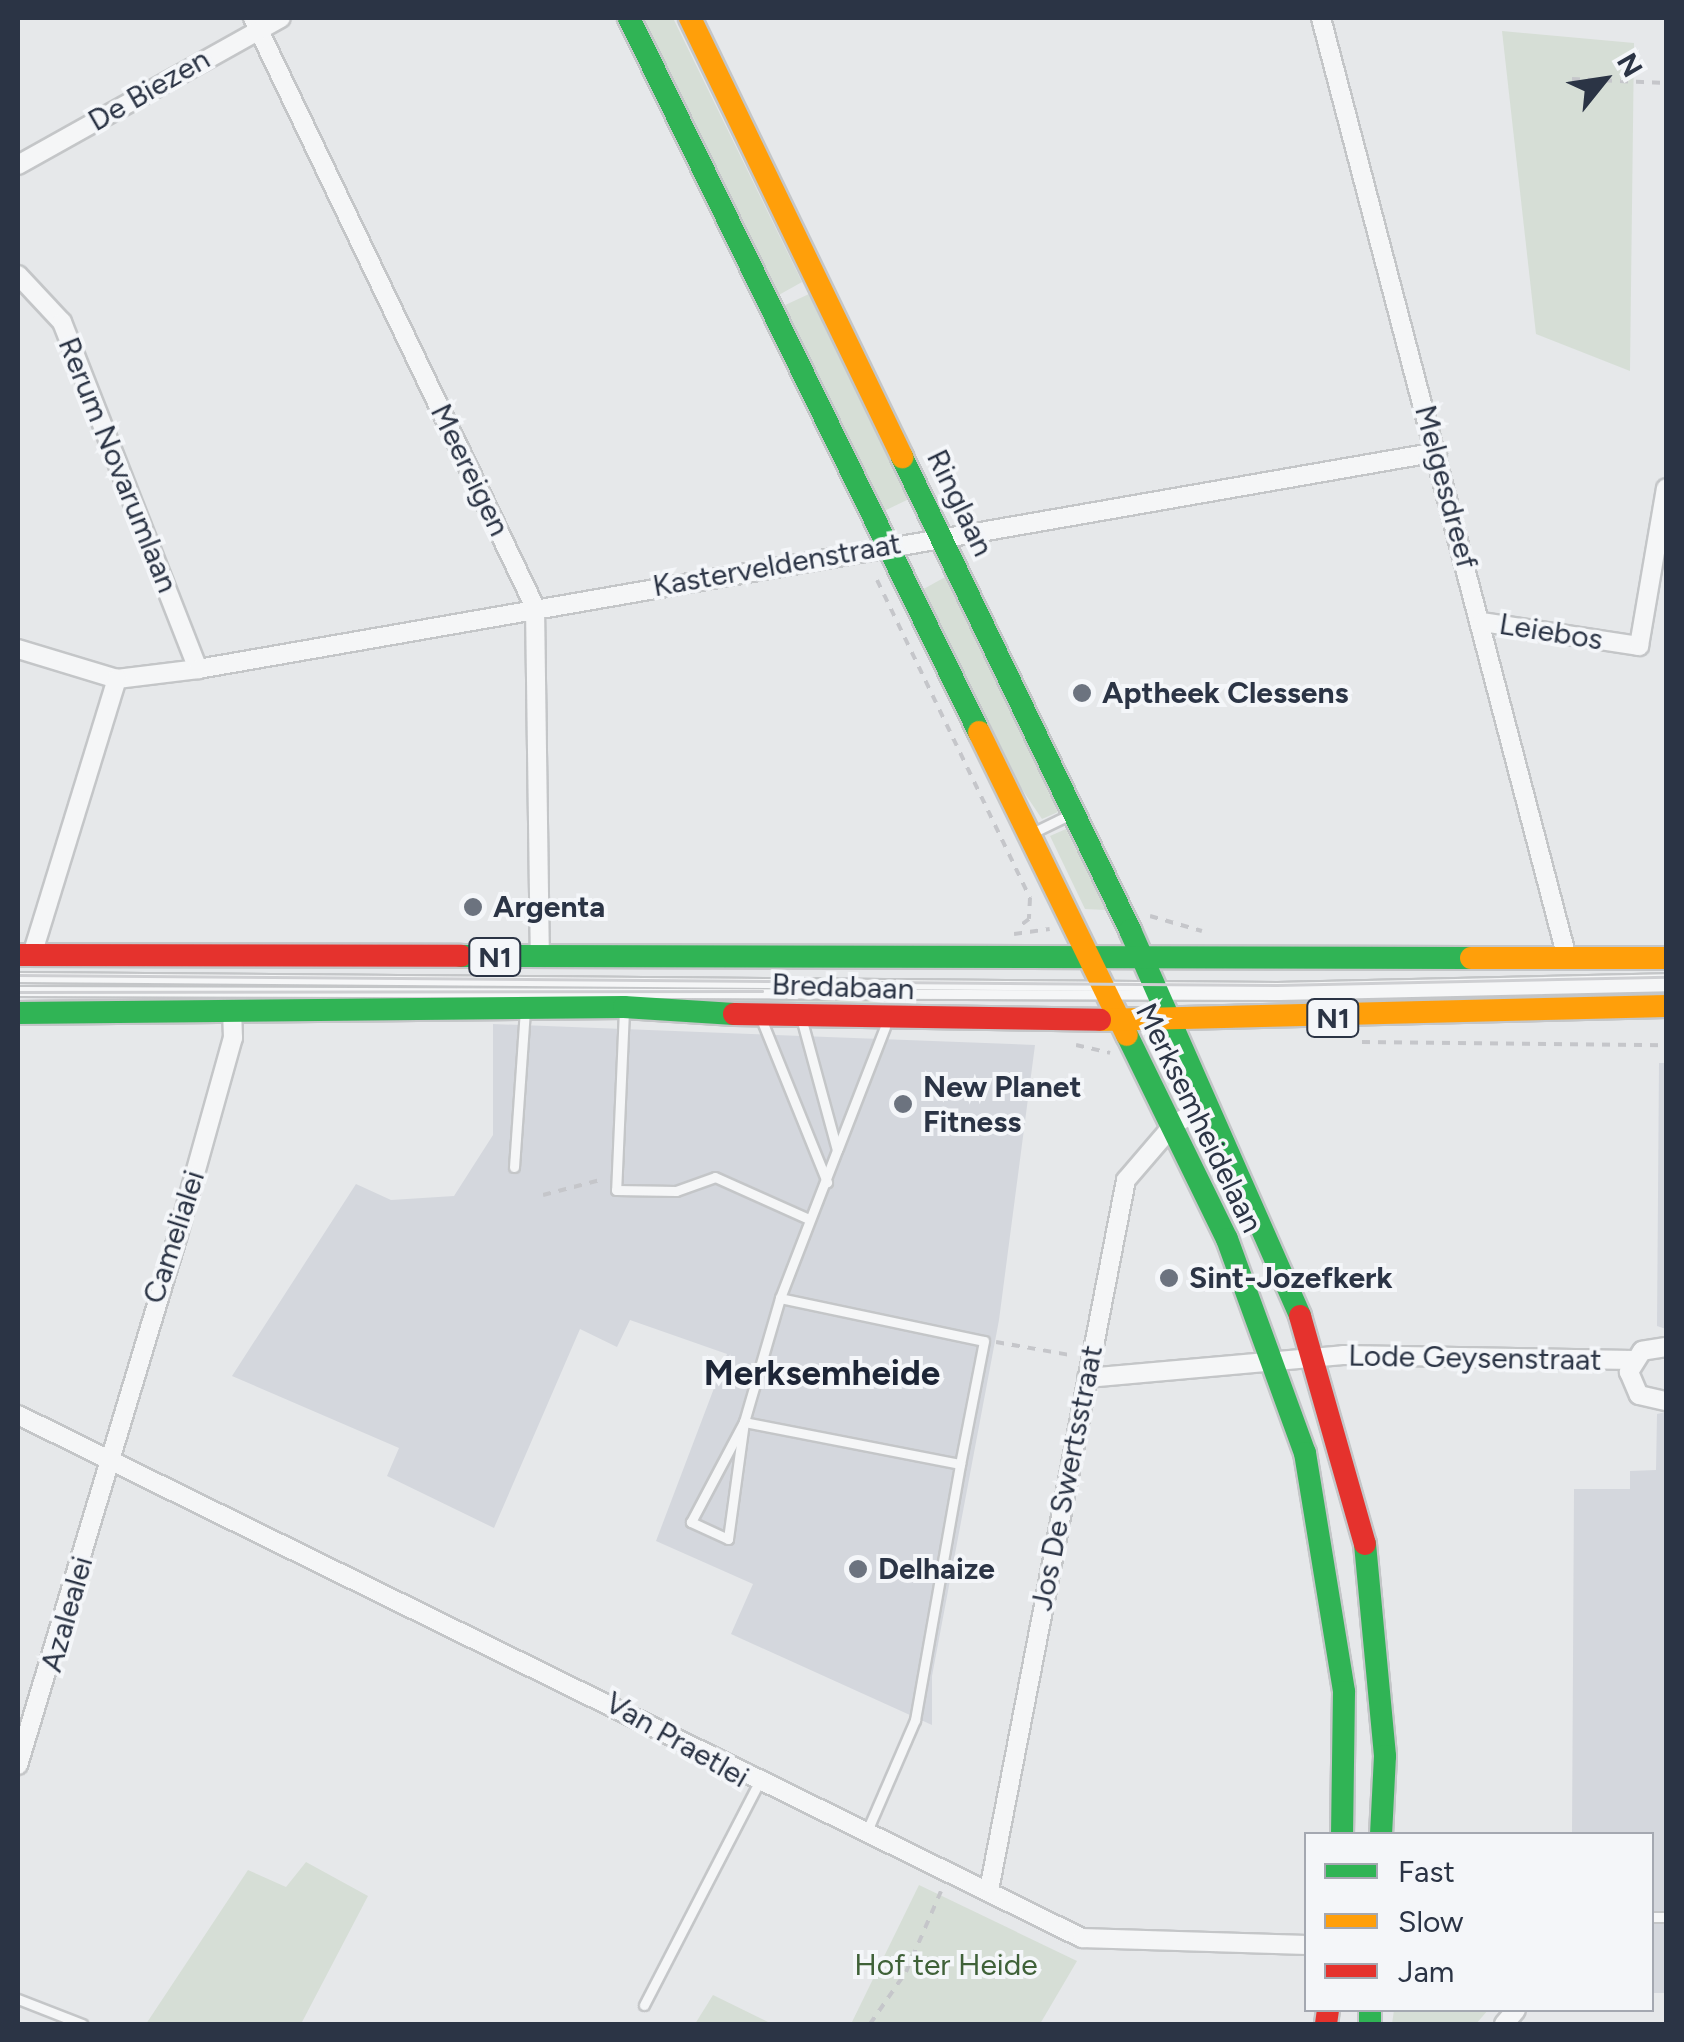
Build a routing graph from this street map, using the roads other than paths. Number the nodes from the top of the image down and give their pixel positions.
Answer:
1 (281, 18) edge
2 (629, 18) edge
3 (690, 18) edge
4 (1321, 18) edge
5 (255, 23) edge
6 (18, 165) edge
7 (18, 274) edge
8 (1437, 452) junction
9 (1666, 488) edge
10 (944, 537) junction
11 (883, 546) junction
12 (535, 607) junction
13 (1482, 622) junction
14 (18, 649) edge
15 (198, 668) junction
16 (117, 679) junction
17 (1074, 812) junction
18 (1026, 836) junction
19 (25, 955) edge
20 (540, 957) junction
21 (1086, 958) junction
22 (1142, 958) junction
23 (1567, 958) junction
24 (1666, 958) edge
25 (18, 977) edge
26 (1666, 978) edge
27 (1666, 986) edge
28 (1156, 989) junction
29 (18, 991) edge
30 (1106, 997) junction
31 (1666, 1006) edge
32 (525, 1007) junction
33 (624, 1007) junction
34 (18, 1012) edge
35 (232, 1013) junction
36 (759, 1015) junction
37 (803, 1018) junction
38 (1170, 1018) junction
39 (888, 1020) junction
40 (1208, 1106) junction
41 (833, 1123) junction
42 (1174, 1124) junction
43 (812, 1130) junction
44 (837, 1150) junction
45 (514, 1167) dead end
46 (828, 1185) junction
47 (809, 1219) junction
48 (780, 1298) junction
49 (1666, 1347) edge
50 (1316, 1358) junction
51 (1272, 1360) junction
52 (1633, 1360) junction
53 (1086, 1378) junction
54 (1666, 1401) edge
55 (18, 1415) edge
56 (744, 1422) junction
57 (110, 1460) junction
58 (960, 1464) junction
59 (18, 1765) edge
60 (757, 1786) junction
61 (1342, 1832) edge
62 (1381, 1832) edge
63 (863, 1838) junction
64 (989, 1890) junction
65 (1304, 1945) edge
66 (18, 1999) edge
67 (644, 2005) dead end
68 (82, 2024) edge

1 - 5 street, De Biezen
2 - 11 street
3 - 10 street, Ringlaan
4 - 8 street, Melgesdreef
5 - 6 street, De Biezen
5 - 12 street, Meereigen
7 - 15 street, Rerum Novarumlaan
8 - 10 street, Kasterveldenstraat
8 - 13 street, Melgesdreef
9 - 13 street, Leiebos
10 - 11 street, Kasterveldenstraat
10 - 17 street, Ringlaan
11 - 12 street, Kasterveldenstraat
11 - 18 street
12 - 15 street, Kasterveldenstraat
12 - 20 street, Meereigen
13 - 23 street, Melgesdreef
14 - 16 street
15 - 16 street, Kasterveldenstraat
16 - 19 street
17 - 18 lane
17 - 22 street, Ringlaan
18 - 21 street
19 - 20 street, Bredabaan / N1
20 - 21 street, Bredabaan / N1
21 - 22 street, Bredabaan / N1
21 - 30 street, Merksemheidelaan
22 - 23 street, Bredabaan / N1
22 - 28 street, Ringlaan
23 - 24 street, Bredabaan / N1
25 - 30 lane
26 - 28 lane
27 - 28 lane
28 - 30 lane
28 - 38 street, Ringlaan
29 - 30 lane
30 - 38 street, Bredabaan / N1
30 - 39 street, Bredabaan / N1
30 - 42 street, Merksemheidelaan
31 - 38 street, Bredabaan / N1
32 - 33 street, Bredabaan / N1
32 - 35 street, Bredabaan / N1
32 - 45 lane
33 - 36 street, Bredabaan / N1
33 - 47 lane
34 - 35 street, Bredabaan / N1
35 - 57 street, Camelialei
36 - 37 street, Bredabaan / N1
36 - 43 lane
37 - 39 street, Bredabaan / N1
37 - 41 lane
38 - 40 street, Merksemheidelaan
39 - 44 lane
40 - 42 street, Jos De Swertsstraat
40 - 50 street, Merksemheidelaan
41 - 43 lane
41 - 44 lane
42 - 51 street, Merksemheidelaan
42 - 53 street, Jos De Swertsstraat
43 - 46 lane
44 - 46 lane
46 - 47 lane
47 - 48 lane
48 - 56 lane
48 - 58 lane
49 - 52 street, Lode Geysenstraat
50 - 51 street, Lode Geysenstraat
50 - 52 street, Lode Geysenstraat
50 - 62 street, Merksemheidelaan
51 - 53 street, Lode Geysenstraat
51 - 61 street, Merksemheidelaan
52 - 54 street, Lode Geysenstraat
53 - 64 street, Jos De Swertsstraat
55 - 57 street, Van Praetlei
56 - 56 lane
56 - 58 lane
57 - 59 street, Azalealei
57 - 60 street, Van Praetlei
58 - 63 lane
60 - 63 street, Van Praetlei
60 - 67 lane
63 - 64 street, Van Praetlei
64 - 65 street, Van Praetlei
66 - 68 lane

